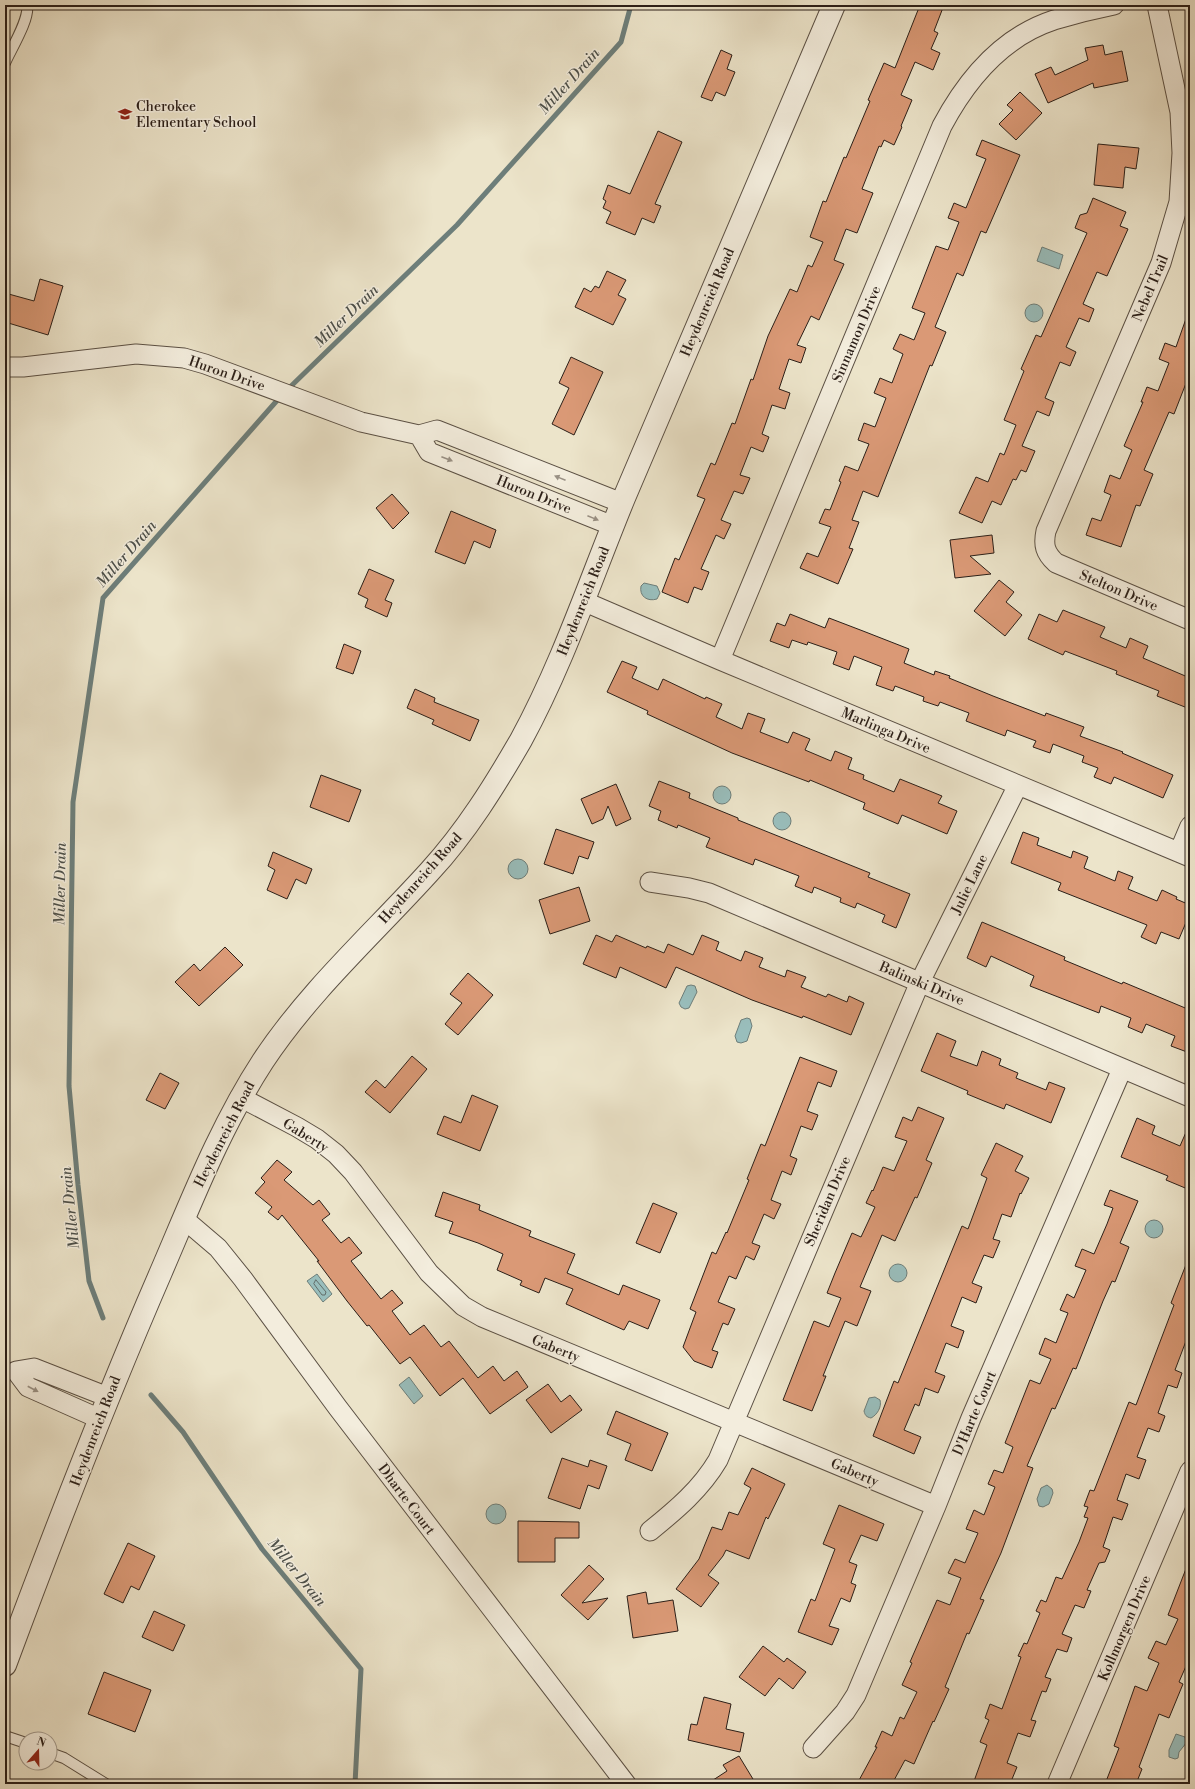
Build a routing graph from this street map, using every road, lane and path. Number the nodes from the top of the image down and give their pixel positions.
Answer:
1 (27, 5) edge
2 (834, 5) edge
3 (1114, 5) edge
4 (1157, 5) edge
5 (5, 63) edge
6 (5, 368) edge
7 (419, 435) junction
8 (493, 451) junction
9 (484, 473) junction
10 (622, 503) junction
11 (613, 526) junction
12 (1049, 556) joint
13 (583, 601) junction
14 (1190, 620) edge
15 (720, 660) junction
16 (1018, 785) junction
17 (1190, 826) edge
18 (1184, 855) edge
19 (650, 882) dead end
20 (920, 982) junction
21 (1122, 1069) junction
22 (240, 1097) junction
23 (1190, 1097) edge
24 (184, 1218) junction
25 (10, 1368) edge
26 (64, 1379) junction
27 (108, 1396) junction
28 (56, 1400) junction
29 (100, 1419) junction
30 (734, 1421) junction
31 (1190, 1471) edge
32 (936, 1506) junction
33 (650, 1531) dead end
34 (5, 1665) edge
35 (5, 1736) edge
36 (18, 1740) edge
37 (813, 1748) dead end
38 (58, 1756) edge
39 (106, 1784) edge
40 (626, 1784) edge
41 (1057, 1784) edge

1 - 5 lane
2 - 10 street, Heydenreich Road
3 - 15 street, Sinnamon Drive
4 - 12 street, Nebel Trail
6 - 7 street, Huron Drive
7 - 8 street, Huron Drive
7 -> 9 street, Huron Drive
8 - 9 street
10 -> 8 street, Huron Drive
9 -> 11 street, Huron Drive
10 - 11 street, Heydenreich Road
11 - 13 street, Heydenreich Road
12 - 14 street, Stelton Drive
13 - 15 street, Marlinga Drive
13 - 22 street, Heydenreich Road
15 - 16 street, Marlinga Drive
16 - 18 street, Marlinga Drive
16 - 20 street, Julie Lane
17 - 18 street
19 - 20 street, Balinski Drive
20 - 21 street, Balinski Drive
20 - 30 street, Sheridan Drive
21 - 23 street, Balinski Drive
21 - 32 street, D'Harte Court
22 - 24 street, Heydenreich Road
22 - 30 street, Gaberty
24 - 27 street, Heydenreich Road
24 - 40 street, Dharte Court
25 - 26 street
25 -> 28 street
26 - 27 street
26 - 28 street
27 - 29 street, Heydenreich Road
28 - 29 street
29 - 34 street, Heydenreich Road
30 - 32 street, Gaberty
30 - 33 street, Sheridan Drive
31 - 41 street, Kollmorgen Drive
32 - 37 street, D'Harte Court
35 - 36 lane
38 - 39 lane

